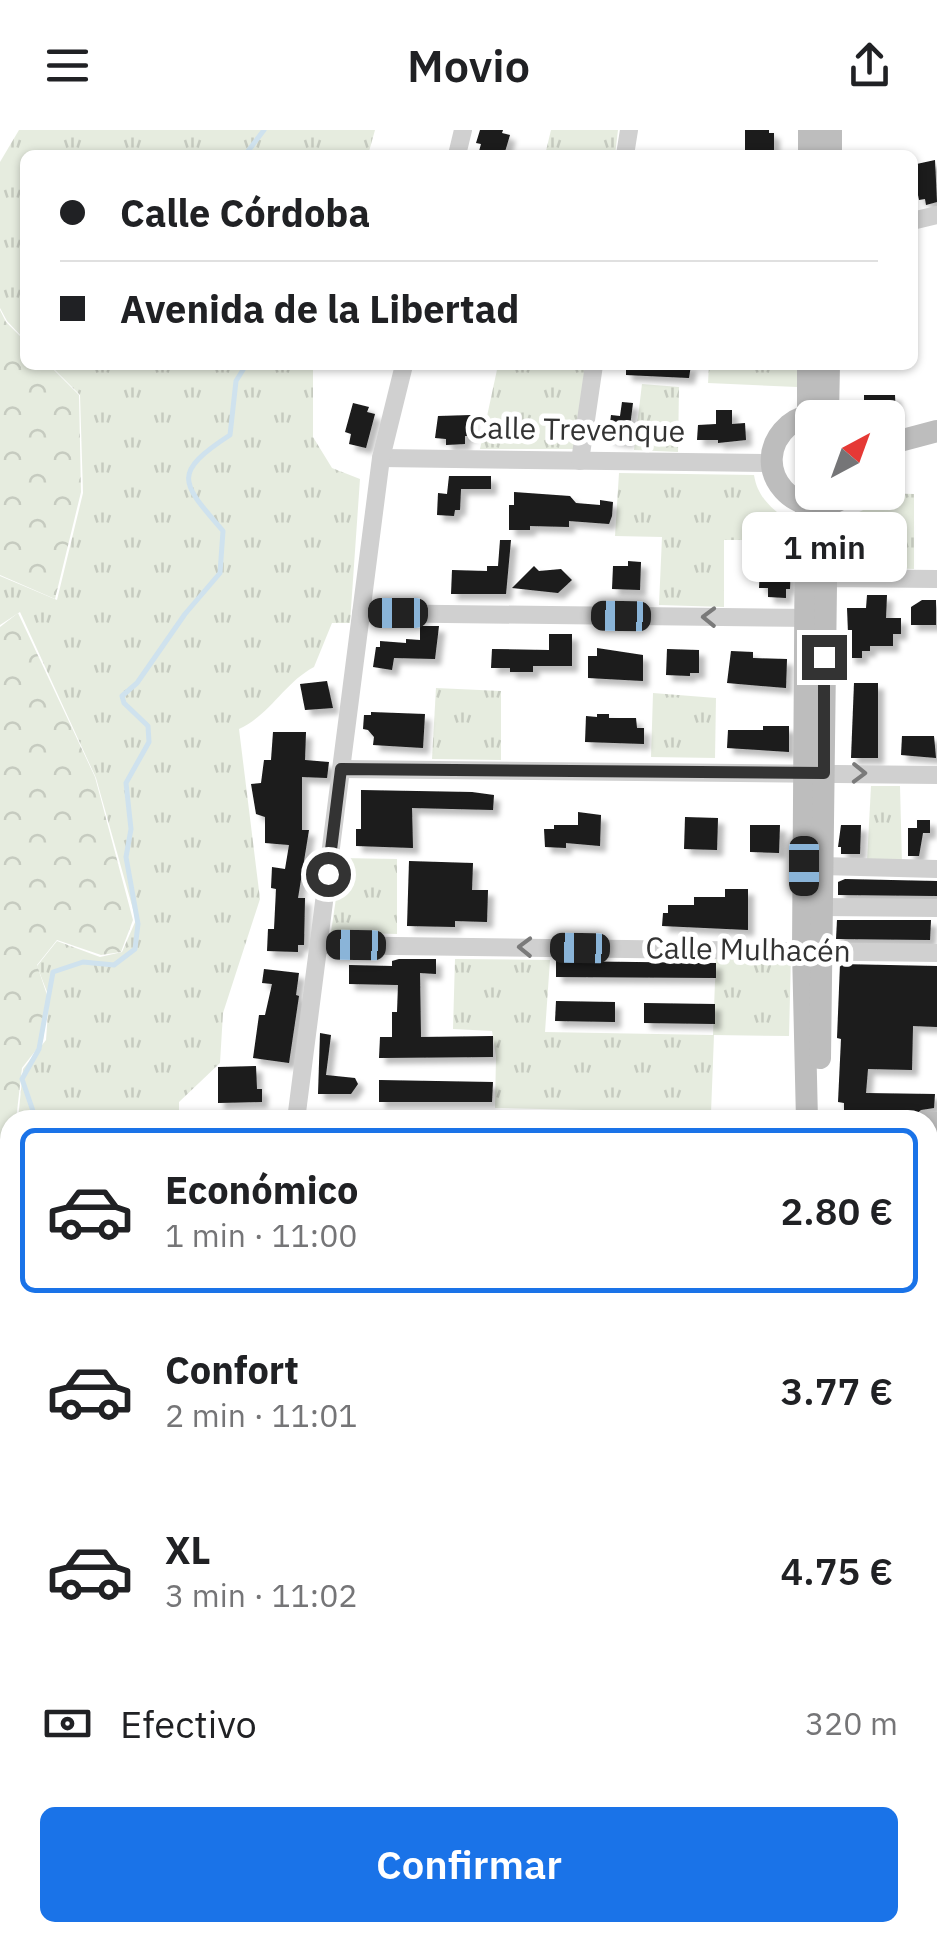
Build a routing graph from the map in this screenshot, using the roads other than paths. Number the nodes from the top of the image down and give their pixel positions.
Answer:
1 (403, 370) edge
2 (593, 370) edge
3 (809, 370) edge
4 (828, 370) edge
5 (818, 400) edge
6 (825, 400) edge
7 (795, 425) edge
8 (937, 431) edge
9 (905, 439) edge
10 (381, 458) junction
11 (580, 461) junction
12 (772, 462) junction
13 (795, 497) edge
14 (816, 510) edge
15 (816, 510) edge
16 (824, 578) junction
17 (937, 579) edge
18 (812, 611) junction
19 (362, 613) junction
20 (341, 769) junction
21 (814, 773) junction
22 (937, 775) edge
23 (822, 866) junction
24 (937, 869) edge
25 (821, 907) junction
26 (937, 908) edge
27 (319, 944) junction
28 (812, 951) junction
29 (937, 953) edge
30 (297, 1110) edge
31 (807, 1110) edge
32 (820, 1110) edge

1 - 10 street
2 - 11 street
3 - 5 street
4 - 6 street
7 - 12 street
8 - 9 street
10 - 11 street, Calle Trevenque
10 - 19 street
11 - 12 street, Calle Trevenque
12 - 13 street
14 - 16 street
15 - 18 street
16 - 17 street
16 - 18 street
18 -> 19 street
18 - 21 street
19 - 20 street
20 - 21 street
20 - 27 street
21 -> 22 street
21 - 23 street
21 - 28 street
23 - 24 street
23 - 25 street
25 - 26 street
25 - 28 street
28 -> 27 street, Calle Mulhacén
27 - 30 street
28 - 29 street, Calle Mulhacén
28 - 31 street
28 - 32 street

